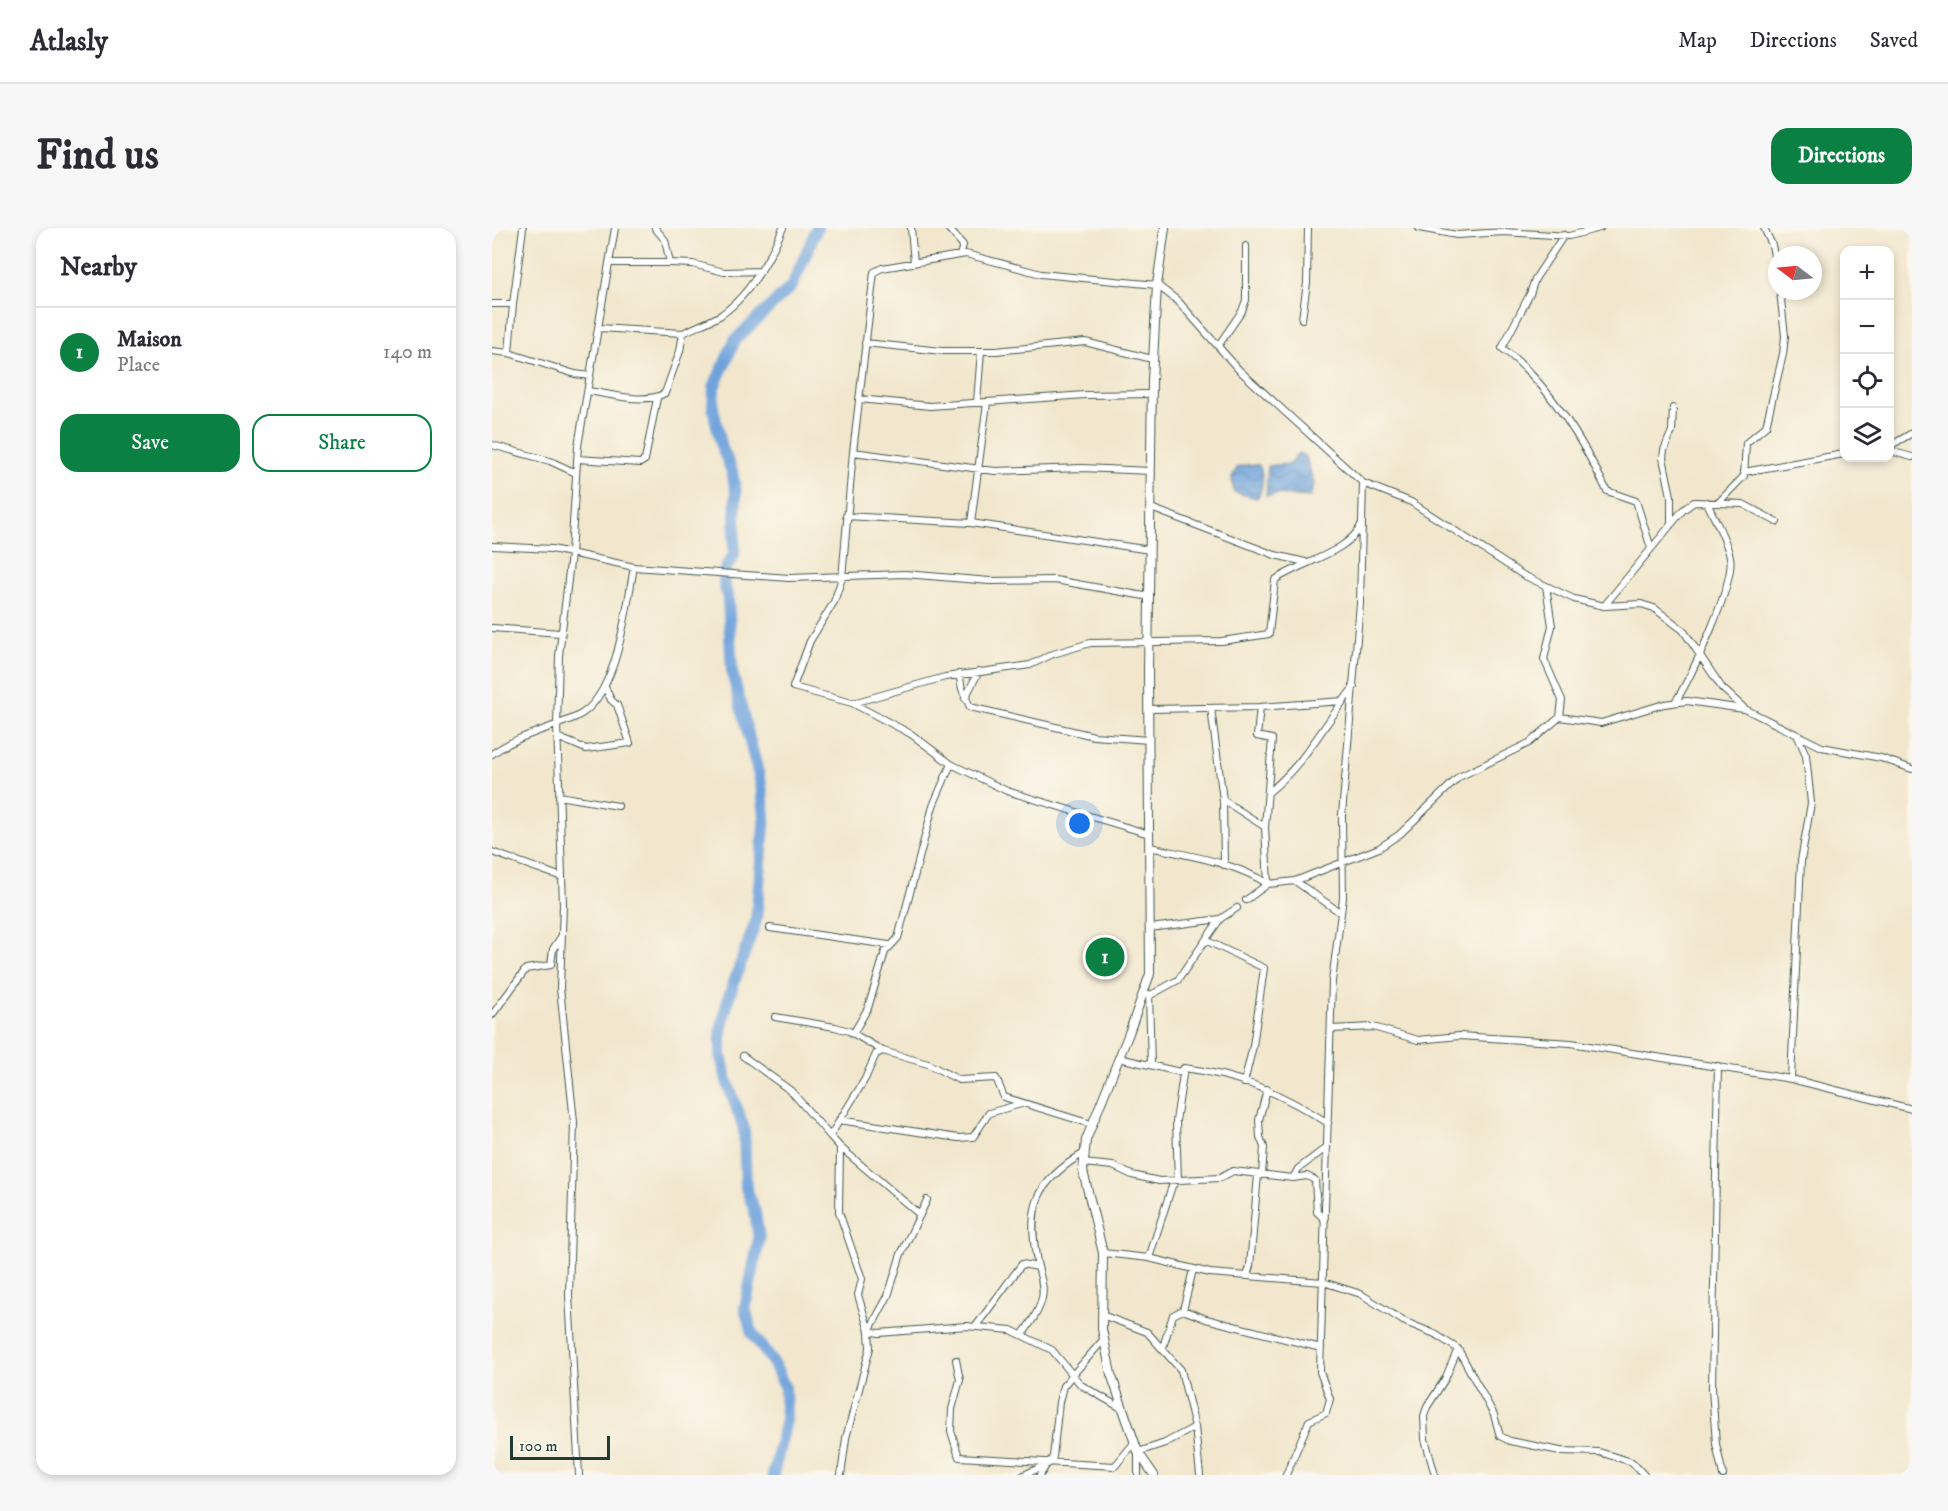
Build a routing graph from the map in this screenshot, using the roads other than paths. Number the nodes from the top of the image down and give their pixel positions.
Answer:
1 (523, 228) edge
2 (615, 228) edge
3 (655, 228) edge
4 (783, 228) edge
5 (911, 228) edge
6 (948, 228) edge
7 (1164, 228) edge
8 (1308, 228) edge
9 (1419, 228) edge
10 (1600, 228) edge
11 (1764, 228) edge
12 (1564, 235) junction
13 (1246, 246) dead end
14 (1772, 246) edge
15 (960, 255) junction
16 (609, 263) junction
17 (670, 263) junction
18 (914, 263) junction
19 (761, 271) junction
20 (1157, 285) junction
21 (1781, 300) edge
22 (492, 304) edge
23 (513, 304) junction
24 (1302, 319) dead end
25 (599, 328) junction
26 (683, 333) junction
27 (865, 343) junction
28 (1218, 346) junction
29 (492, 351) edge
30 (981, 351) junction
31 (509, 353) junction
32 (1152, 359) junction
33 (590, 376) junction
34 (588, 391) junction
35 (1152, 394) junction
36 (657, 398) junction
37 (858, 399) junction
38 (977, 402) junction
39 (987, 403) junction
40 (1673, 408) dead end
41 (1912, 433) edge
42 (1894, 444) edge
43 (492, 445) edge
44 (1894, 452) edge
45 (853, 453) junction
46 (1840, 455) edge
47 (1912, 457) edge
48 (577, 459) junction
49 (980, 468) junction
50 (1151, 471) junction
51 (1744, 472) junction
52 (576, 473) junction
53 (1364, 483) junction
54 (1707, 502) junction
55 (1719, 502) junction
56 (1151, 508) junction
57 (846, 516) junction
58 (1364, 517) junction
59 (1777, 522) dead end
60 (971, 523) junction
61 (1671, 524) junction
62 (492, 546) edge
63 (1651, 548) junction
64 (1150, 550) junction
65 (571, 554) junction
66 (1311, 562) junction
67 (634, 567) junction
68 (842, 578) junction
69 (1546, 586) junction
70 (1150, 597) junction
71 (1604, 606) junction
72 (492, 628) edge
73 (561, 633) junction
74 (1149, 643) junction
75 (1698, 653) junction
76 (979, 671) junction
77 (959, 674) junction
78 (605, 687) junction
79 (1354, 687) junction
80 (965, 698) junction
81 (1343, 701) junction
82 (1675, 702) junction
83 (852, 703) junction
84 (1260, 707) junction
85 (1211, 708) junction
86 (1149, 709) junction
87 (1745, 709) junction
88 (1560, 717) junction
89 (557, 725) junction
90 (1798, 736) junction
91 (557, 737) junction
92 (1149, 740) junction
93 (492, 754) edge
94 (951, 764) junction
95 (1912, 769) edge
96 (1269, 792) junction
97 (559, 796) junction
98 (1223, 800) junction
99 (618, 806) dead end
100 (1265, 827) junction
101 (1149, 834) junction
102 (1150, 847) junction
103 (492, 852) edge
104 (1342, 863) junction
105 (1224, 865) junction
106 (562, 877) junction
107 (1295, 881) junction
108 (1268, 884) junction
109 (1246, 900) dead end
110 (1237, 908) dead end
111 (1341, 913) junction
112 (1220, 919) junction
113 (770, 928) dead end
114 (1150, 928) junction
115 (562, 936) junction
116 (1207, 941) junction
117 (889, 945) junction
118 (1148, 981) junction
119 (1149, 996) junction
120 (492, 1015) edge
121 (775, 1017) dead end
122 (1331, 1029) junction
123 (853, 1034) junction
124 (883, 1051) junction
125 (743, 1056) dead end
126 (1119, 1058) junction
127 (1151, 1065) junction
128 (1718, 1066) junction
129 (1185, 1068) junction
130 (1791, 1079) junction
131 (1244, 1083) junction
132 (1267, 1089) junction
133 (1024, 1104) junction
134 (1912, 1109) edge
135 (839, 1120) junction
136 (1328, 1123) junction
137 (1091, 1124) junction
138 (830, 1136) junction
139 (840, 1147) junction
140 (1327, 1147) junction
141 (1083, 1158) junction
142 (1260, 1175) junction
143 (1293, 1178) junction
144 (1179, 1180) junction
145 (927, 1200) dead end
146 (920, 1215) junction
147 (1325, 1220) junction
148 (1103, 1253) junction
149 (1149, 1258) junction
150 (1038, 1267) junction
151 (1193, 1270) junction
152 (1247, 1276) junction
153 (1323, 1282) junction
154 (1183, 1310) junction
155 (1102, 1315) junction
156 (976, 1326) junction
157 (869, 1331) junction
158 (1022, 1335) junction
159 (1104, 1339) junction
160 (1162, 1347) junction
161 (1321, 1348) junction
162 (1458, 1349) junction
163 (956, 1359) dead end
164 (1071, 1375) junction
165 (1121, 1408) junction
166 (1195, 1427) junction
167 (1134, 1443) junction
168 (1138, 1452) junction
169 (1048, 1464) junction
170 (579, 1475) edge
171 (841, 1475) edge
172 (1024, 1475) edge
173 (1040, 1475) edge
174 (1137, 1475) edge
175 (1154, 1475) edge
176 (1200, 1475) edge
177 (1286, 1475) edge
178 (1435, 1475) edge
179 (1644, 1475) edge
180 (1723, 1475) edge

1 - 23 street
2 - 16 street
3 - 17 street
4 - 19 street
5 - 18 street
6 - 15 street
7 - 20 street
8 - 24 street
9 - 12 street
10 - 12 street
11 - 14 street
12 - 63 street
13 - 28 street
15 - 18 street
15 - 20 street
16 - 17 street
16 - 25 street
17 - 19 street
18 - 27 street
19 - 26 street
20 - 28 street
20 - 32 street
21 - 51 street
22 - 23 street
23 - 31 street
25 - 26 street
25 - 33 street
26 - 36 street
27 - 30 street
27 - 37 street
28 - 53 street
29 - 31 street
30 - 32 street
30 - 38 street
31 - 33 street
32 - 35 street
33 - 34 street
34 - 36 street
34 - 48 street
35 - 39 street
35 - 50 street
36 - 48 street
37 - 38 street
37 - 45 street
38 - 39 street
39 - 49 street
40 - 61 street
41 - 42 street
43 - 52 street
44 - 47 street
45 - 49 street
45 - 57 street
46 - 51 street
48 - 52 street
49 - 50 street
49 - 60 street
50 - 56 street
51 - 55 street
52 - 65 street
53 - 58 street
53 - 69 street
54 - 55 street
54 - 61 street
54 - 75 street
55 - 59 street
56 - 64 street
56 - 66 street
57 - 60 street
57 - 68 street
58 - 66 street
58 - 79 street
60 - 64 street
61 - 63 street
62 - 65 street
63 - 71 street
64 - 70 street
65 - 67 street
65 - 73 street
66 - 74 street
67 - 68 street
67 - 78 street
68 - 70 street
68 - 83 street
69 - 71 street
69 - 88 street
70 - 74 street
71 - 75 street
72 - 73 street
73 - 89 street
74 - 76 street
74 - 86 street
75 - 82 street
75 - 87 street
76 - 77 street
76 - 80 street
77 - 80 street
77 - 83 street
78 - 89 street
78 - 91 street
79 - 81 street
79 - 104 street
80 - 92 street
81 - 84 street
81 - 96 street
82 - 87 street
82 - 88 street
83 - 94 street
84 - 85 street
84 - 96 street
85 - 86 street
85 - 98 street
86 - 92 street
87 - 90 street
88 - 104 street
89 - 91 street
89 - 93 street
90 - 95 street
90 - 130 street
91 - 97 street
92 - 101 street
94 - 101 street
94 - 117 street
96 - 100 street
97 - 99 street
97 - 106 street
98 - 100 street
98 - 105 street
100 - 108 street
101 - 102 street
102 - 105 street
102 - 114 street
103 - 106 street
104 - 107 street
104 - 111 street
105 - 108 street
106 - 115 street
107 - 108 street
107 - 111 street
108 - 109 street
110 - 112 street
111 - 122 street
112 - 114 street
112 - 116 street
113 - 117 street
114 - 118 street
115 - 120 street
115 - 170 street
116 - 119 street
116 - 131 street
117 - 123 street
118 - 119 street
118 - 126 street
119 - 127 street
121 - 123 street
122 - 128 street
122 - 136 street
123 - 124 street
124 - 133 street
124 - 135 street
125 - 138 street
126 - 127 street
126 - 137 street
127 - 129 street
128 - 130 street
128 - 180 street
129 - 131 street
129 - 144 street
130 - 134 street
131 - 132 street
132 - 136 street
132 - 142 street
133 - 135 street
133 - 137 street
135 - 138 street
136 - 140 street
137 - 141 street
138 - 139 street
139 - 146 street
139 - 157 street
140 - 143 street
140 - 147 street
141 - 144 street
141 - 148 street
141 - 150 street
142 - 143 street
142 - 144 street
142 - 152 street
143 - 147 street
144 - 149 street
145 - 146 street
146 - 157 street
147 - 153 street
148 - 149 street
148 - 155 street
149 - 151 street
150 - 156 street
150 - 158 street
151 - 152 street
151 - 154 street
152 - 153 street
153 - 161 street
153 - 162 street
154 - 160 street
154 - 161 street
155 - 159 street
155 - 160 street
156 - 157 street
156 - 158 street
157 - 171 street
158 - 164 street
159 - 164 street
159 - 165 street
160 - 166 street
161 - 177 street
162 - 178 street
162 - 179 street
163 - 169 street
164 - 165 street
164 - 169 street
165 - 167 street
166 - 168 street
166 - 176 street
167 - 168 street
167 - 169 street
168 - 174 street
168 - 175 street
169 - 172 street
169 - 173 street

